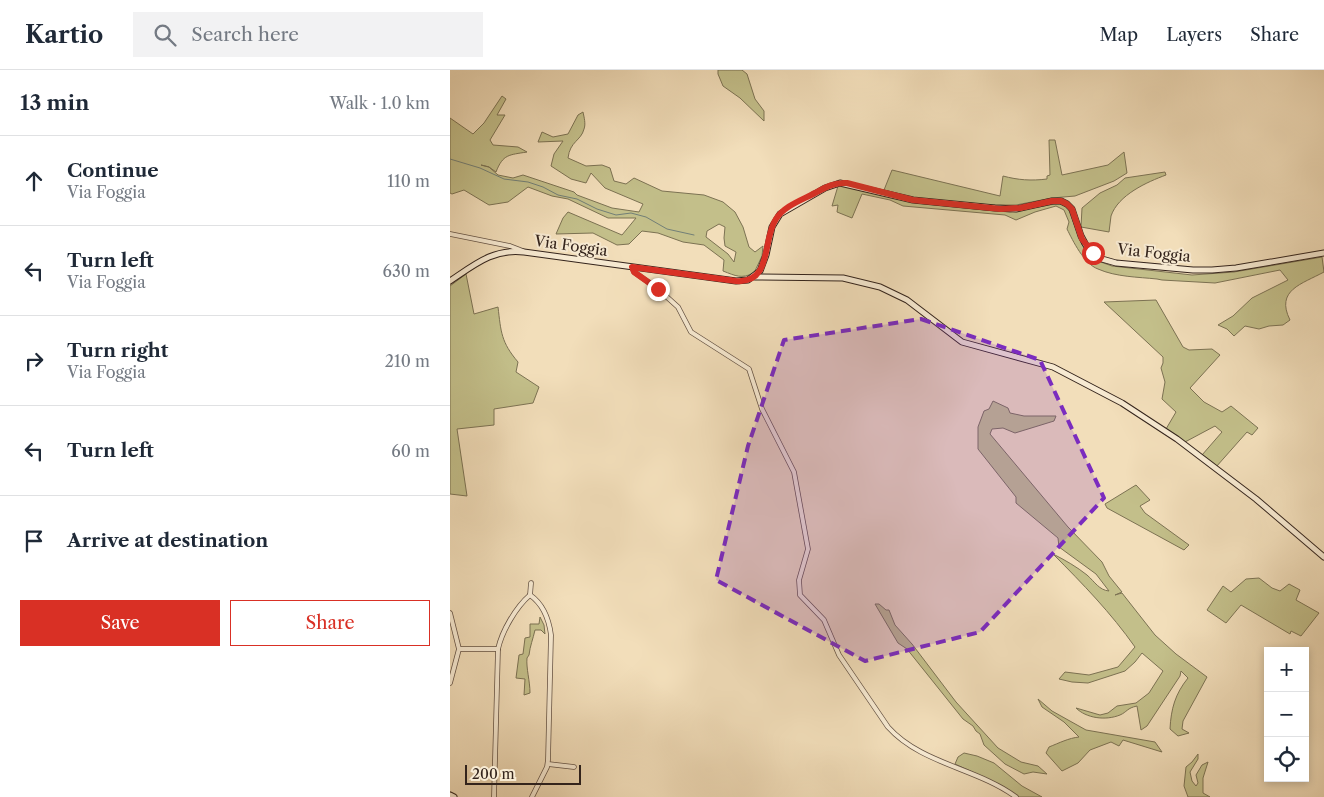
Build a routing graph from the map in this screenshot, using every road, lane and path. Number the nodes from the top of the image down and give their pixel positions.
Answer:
1 (450, 234) edge
2 (524, 252) junction
3 (1324, 253) edge
4 (763, 264) junction
5 (632, 267) junction
6 (760, 271) junction
7 (765, 274) junction
8 (753, 278) junction
9 (450, 280) edge
10 (1324, 557) edge
11 (531, 583) dead end
12 (530, 595) junction
13 (450, 613) edge
14 (460, 649) junction
15 (498, 649) junction
16 (450, 682) edge
17 (548, 764) junction
18 (574, 767) dead end
19 (450, 795) edge
20 (454, 797) edge
21 (494, 797) edge
22 (532, 797) edge
23 (1016, 797) edge

1 - 2 street
2 - 5 main road, Via Foggia
2 - 9 main road, Via Foggia
3 - 4 main road, Via Foggia
4 - 6 main road, Via Foggia
4 - 7 main road
5 - 8 main road, Via Foggia
5 - 23 street
6 - 7 main road
6 - 8 main road, Via Foggia
7 - 8 main road
7 - 10 main road
11 - 12 street
12 - 15 street
12 - 17 street
13 - 14 street
14 - 15 street
14 - 16 street
15 - 21 street
17 - 18 street
17 - 22 street
19 - 20 main road

